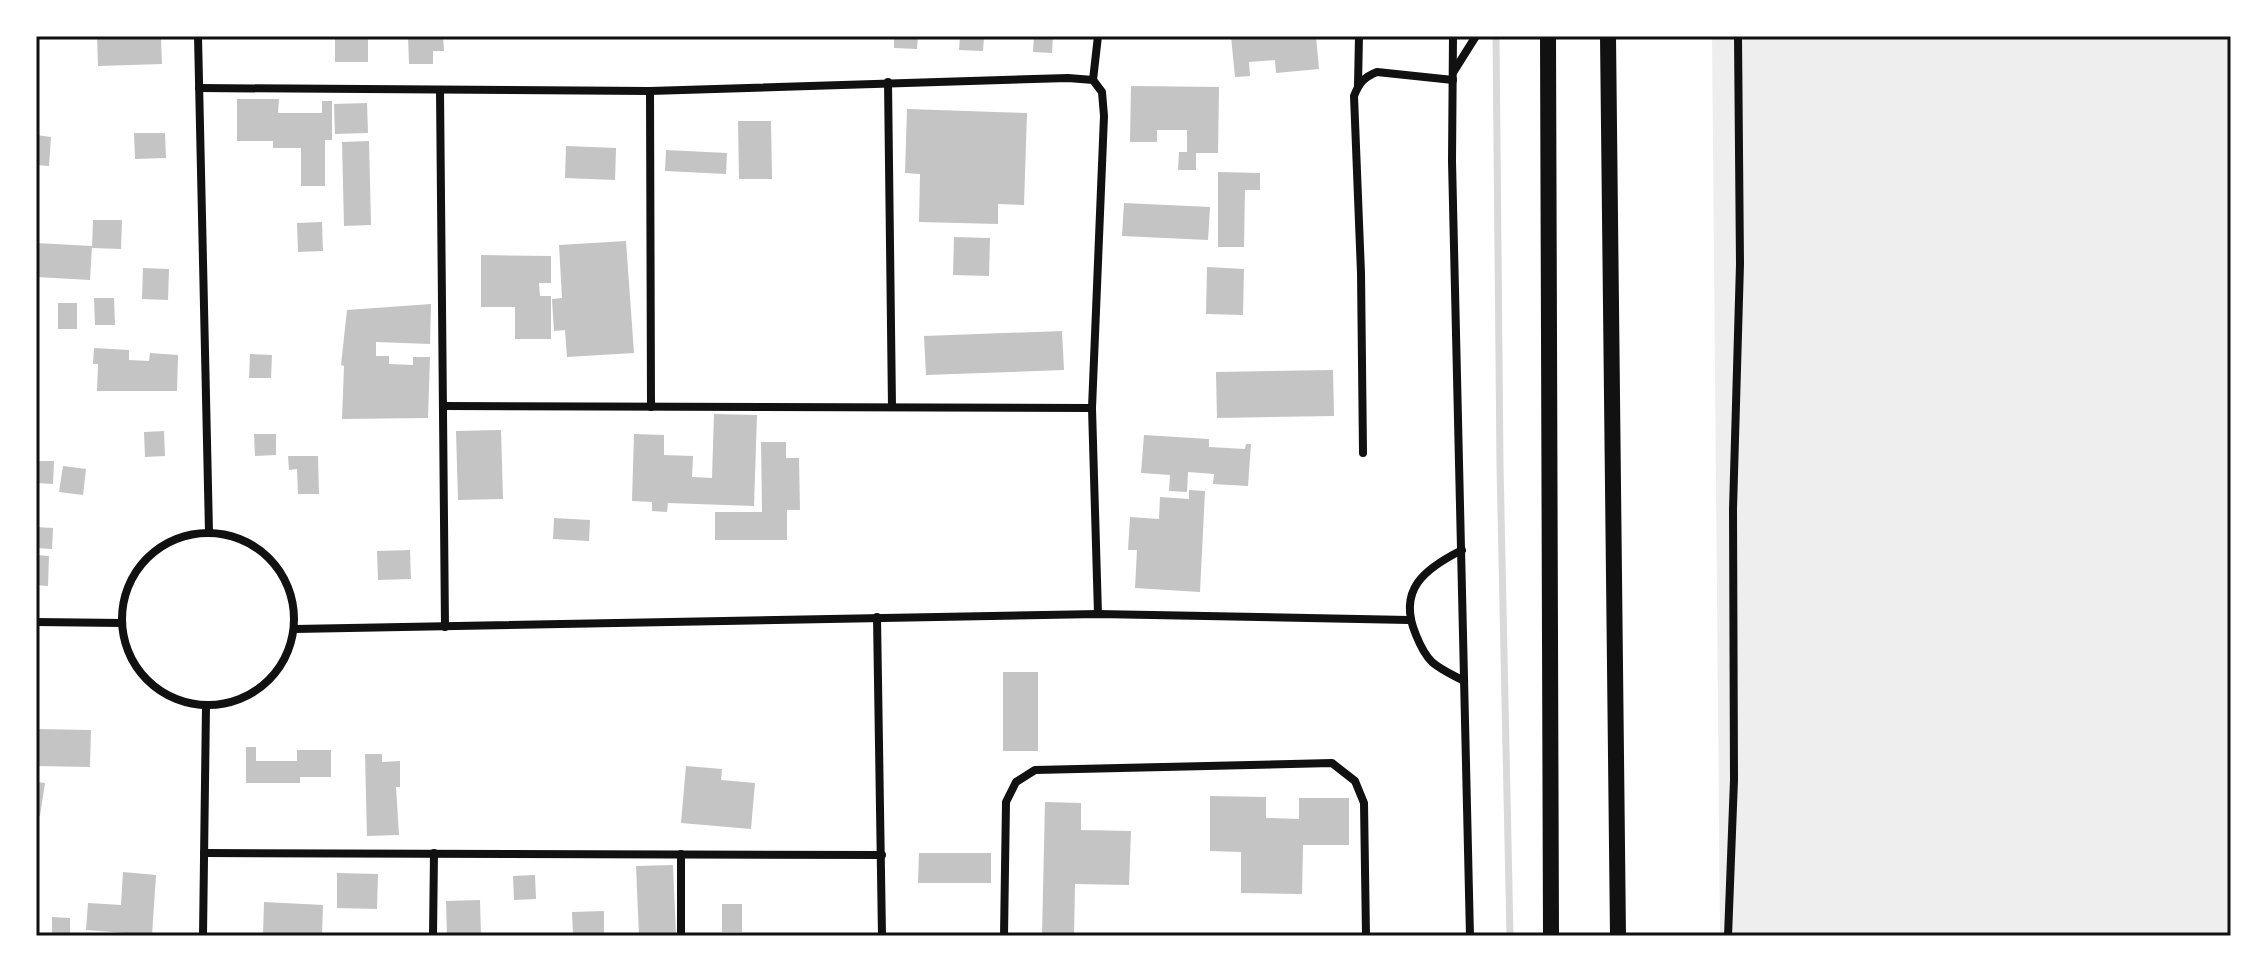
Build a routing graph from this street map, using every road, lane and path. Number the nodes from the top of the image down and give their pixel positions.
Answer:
1 (198, 36) edge
2 (1098, 36) edge
3 (1359, 36) edge
4 (1453, 36) edge
5 (1476, 36) edge
6 (1548, 36) edge
7 (1608, 36) edge
8 (1738, 36) edge
9 (1453, 76) junction
10 (1093, 80) junction
11 (888, 82) junction
12 (1358, 85) junction
13 (199, 88) junction
14 (440, 90) junction
15 (650, 91) junction
16 (443, 406) junction
17 (651, 407) junction
18 (892, 407) junction
19 (1092, 408) junction
20 (1363, 453) dead end
21 (209, 532) junction
22 (1462, 550) junction
23 (1098, 614) junction
24 (877, 617) junction
25 (1409, 620) junction
26 (36, 622) edge
27 (122, 623) junction
28 (445, 627) junction
29 (295, 629) junction
30 (1464, 681) junction
31 (206, 706) junction
32 (204, 853) junction
33 (434, 853) junction
34 (681, 854) junction
35 (882, 855) junction
36 (203, 936) edge
37 (433, 936) edge
38 (681, 936) edge
39 (882, 936) edge
40 (1004, 936) edge
41 (1366, 936) edge
42 (1470, 936) edge
43 (1551, 936) edge
44 (1618, 936) edge
45 (1728, 936) edge

1 - 13 street
2 - 10 street
3 - 12 street
4 - 9 street
5 - 9 street
6 - 43 main road
7 - 44 main road
8 - 45 street
9 - 12 street
9 - 22 street
10 - 11 street
10 - 19 street
11 - 15 street
11 - 18 street
12 - 20 street
13 - 14 street
13 - 21 street
14 - 15 street
14 - 16 street
15 - 17 street
16 - 17 street
16 - 28 street
17 - 18 street
18 - 19 street
19 - 23 street
21 - 27 street
21 - 29 street
22 - 25 street
22 - 30 street
23 - 24 street
23 - 25 street
24 - 28 street
24 - 35 street
25 - 30 street
26 - 27 street
27 - 31 street
28 - 29 street
29 - 31 street
30 - 42 street
31 - 32 street
32 - 33 street
32 - 36 street
33 - 34 street
33 - 37 street
34 - 35 street
34 - 38 street
35 - 39 street
40 - 41 street

